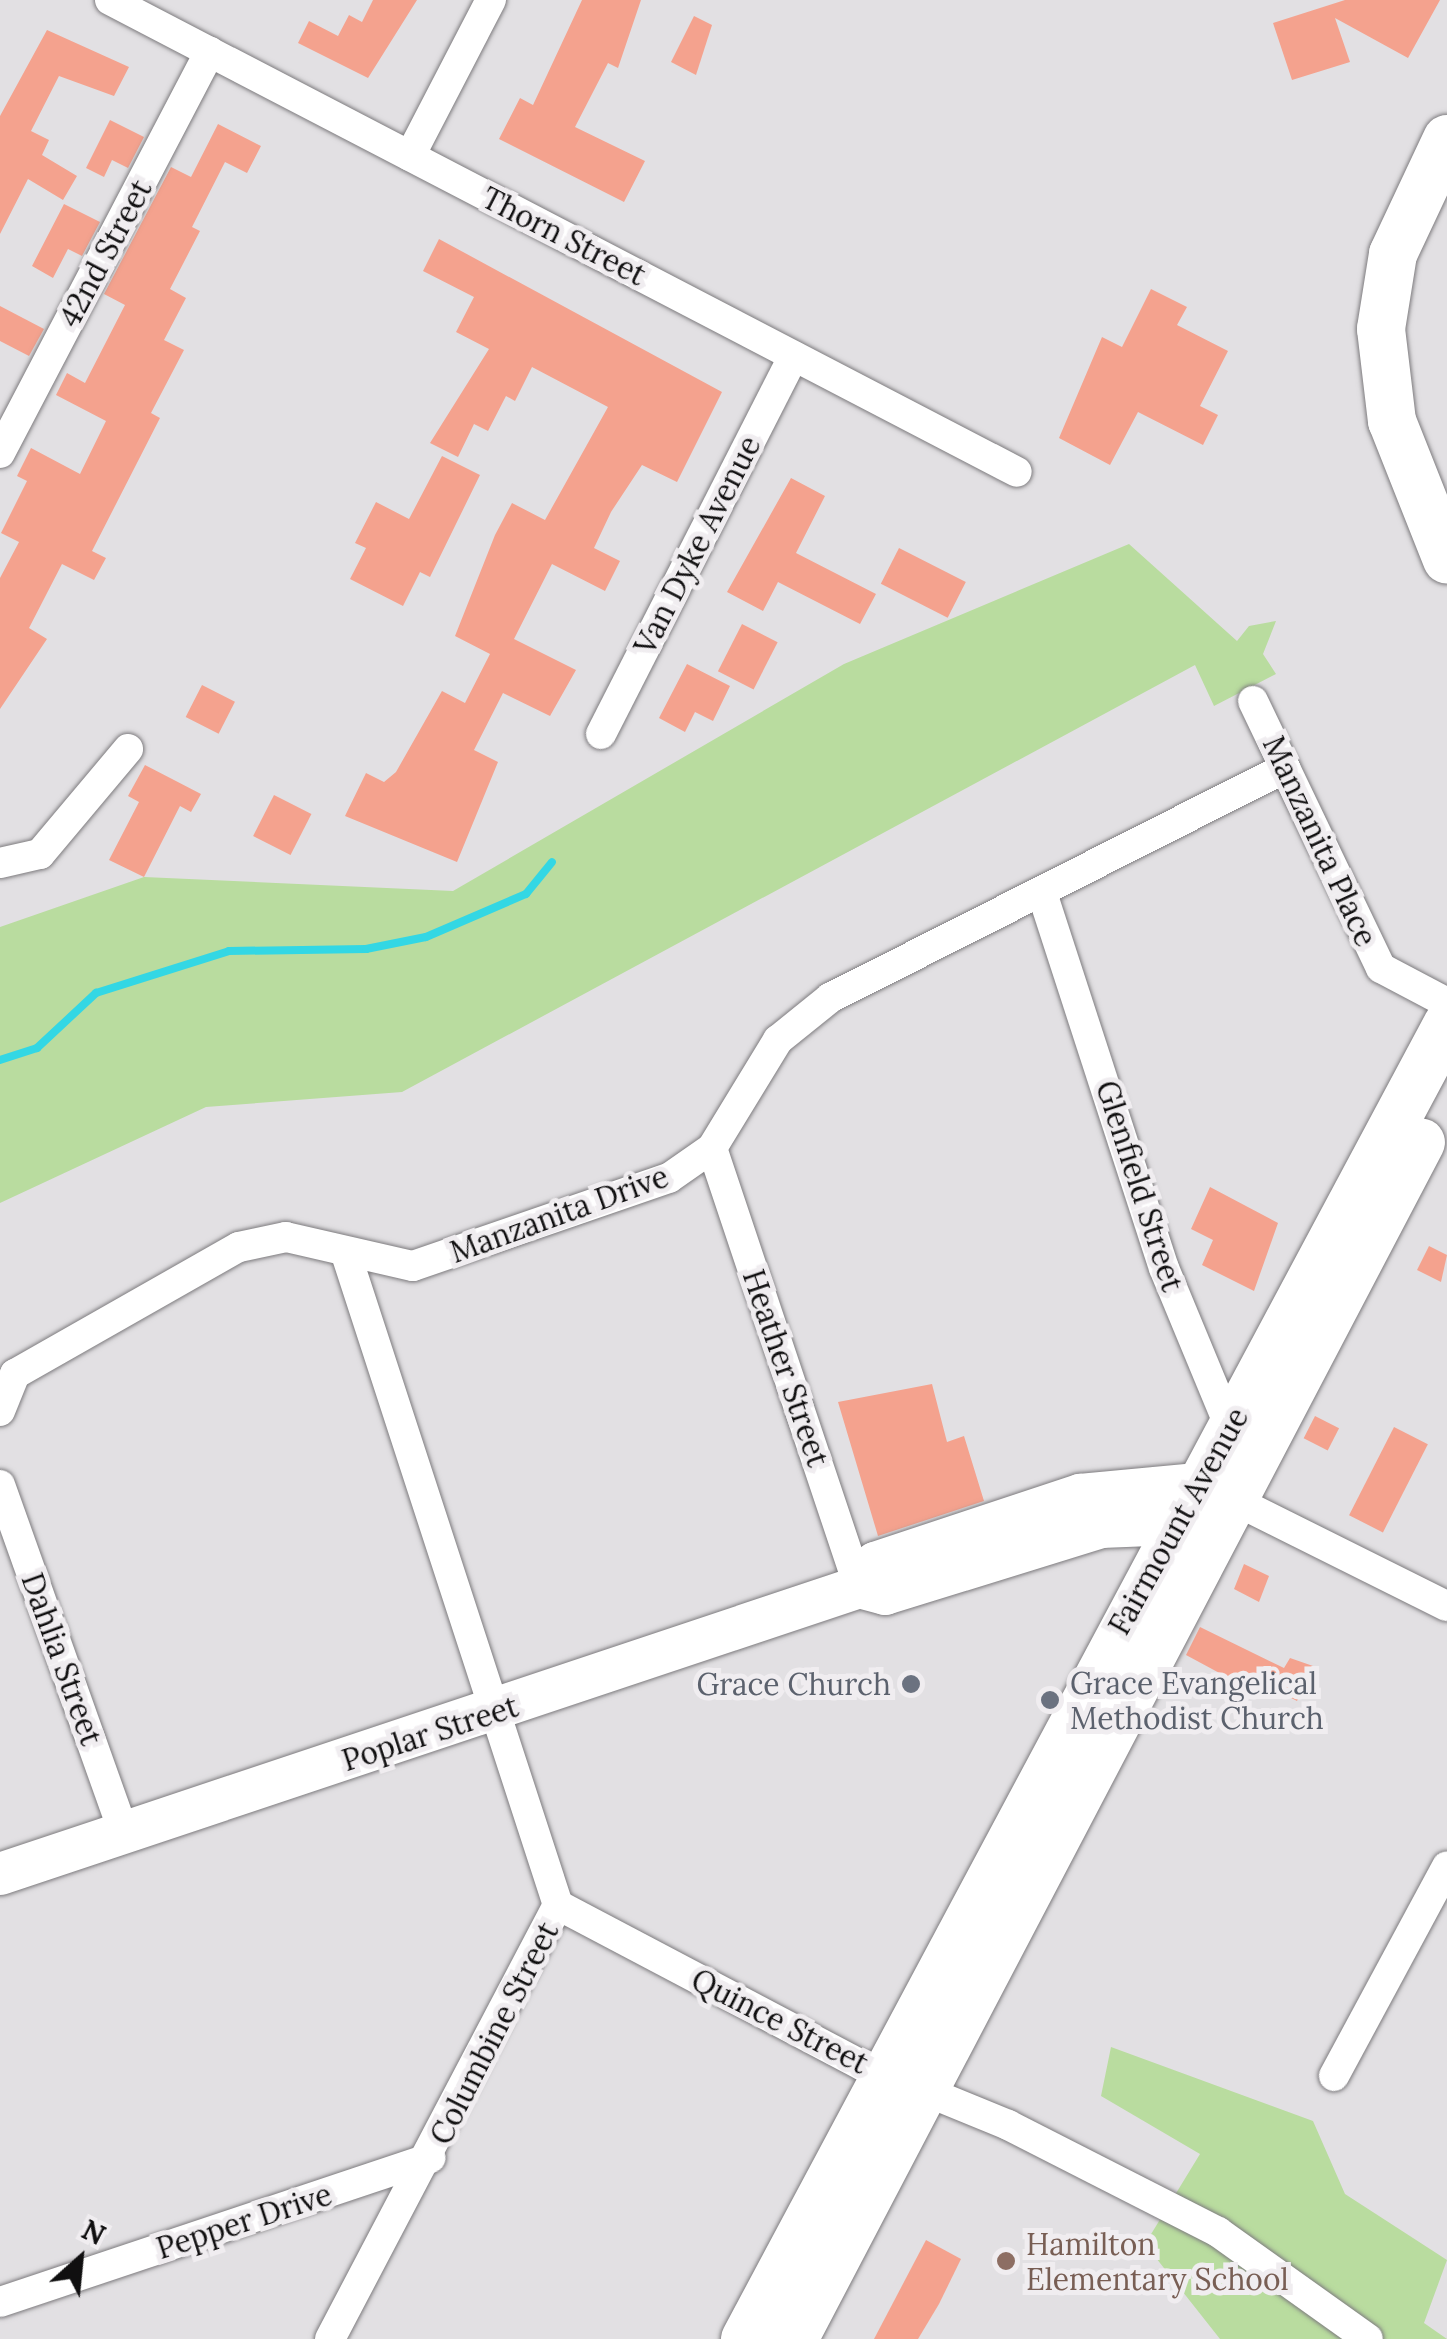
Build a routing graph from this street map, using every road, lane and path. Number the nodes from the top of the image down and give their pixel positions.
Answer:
1 (110, 0) edge
2 (491, 0) edge
3 (210, 52) junction
4 (1447, 139) edge
5 (410, 156) junction
6 (794, 356) junction
7 (0, 453) edge
8 (1018, 472) dead end
9 (1447, 560) edge
10 (1253, 701) dead end
11 (601, 734) dead end
12 (128, 749) dead end
13 (1285, 768) junction
14 (0, 863) edge
15 (1043, 896) junction
16 (1447, 1003) edge
17 (1447, 1025) edge
18 (1447, 1092) edge
19 (712, 1148) junction
20 (346, 1254) junction
21 (0, 1411) edge
22 (1230, 1426) junction
23 (0, 1485) edge
24 (1213, 1495) junction
25 (859, 1587) junction
26 (1447, 1606) edge
27 (494, 1712) junction
28 (124, 1834) junction
29 (1447, 1866) edge
30 (0, 1874) edge
31 (558, 1905) junction
32 (1334, 2076) dead end
33 (904, 2083) junction
34 (431, 2158) junction
35 (0, 2302) edge
36 (330, 2339) edge
37 (745, 2339) edge
38 (794, 2339) edge
39 (1368, 2339) edge

1 - 3 street, Thorn Street
2 - 5 street
3 - 5 street, Thorn Street
3 - 7 street, 42nd Street
4 - 9 main road
5 - 6 street, Thorn Street
6 - 8 street, Thorn Street
6 - 11 street, Van Dyke Avenue
10 - 13 street, Manzanita Place
12 - 14 street
13 - 15 street, Manzanita Drive
13 - 16 street, Manzanita Place
15 - 19 street, Manzanita Drive
15 - 22 street, Glenfield Street
17 - 22 main road, Fairmount Avenue
18 - 24 main road, Fairmount Avenue
19 - 20 street, Manzanita Drive
19 - 25 street, Heather Street
20 - 21 street, Manzanita Drive
20 - 27 street, Columbine Street
22 - 24 main road, Fairmount Avenue
23 - 28 street, Dahlia Street
24 - 25 street, Poplar Street
24 - 26 street
24 - 33 main road, Fairmount Avenue
25 - 27 street, Poplar Street
27 - 28 street, Poplar Street
27 - 31 street, Columbine Street
28 - 30 street, Poplar Street
29 - 32 street
31 - 33 street, Quince Street
31 - 34 street, Columbine Street
33 - 37 main road, Fairmount Avenue
33 - 38 main road, Fairmount Avenue
33 - 39 street, Quince Street
34 - 35 street, Pepper Drive
34 - 36 street, Columbine Street

